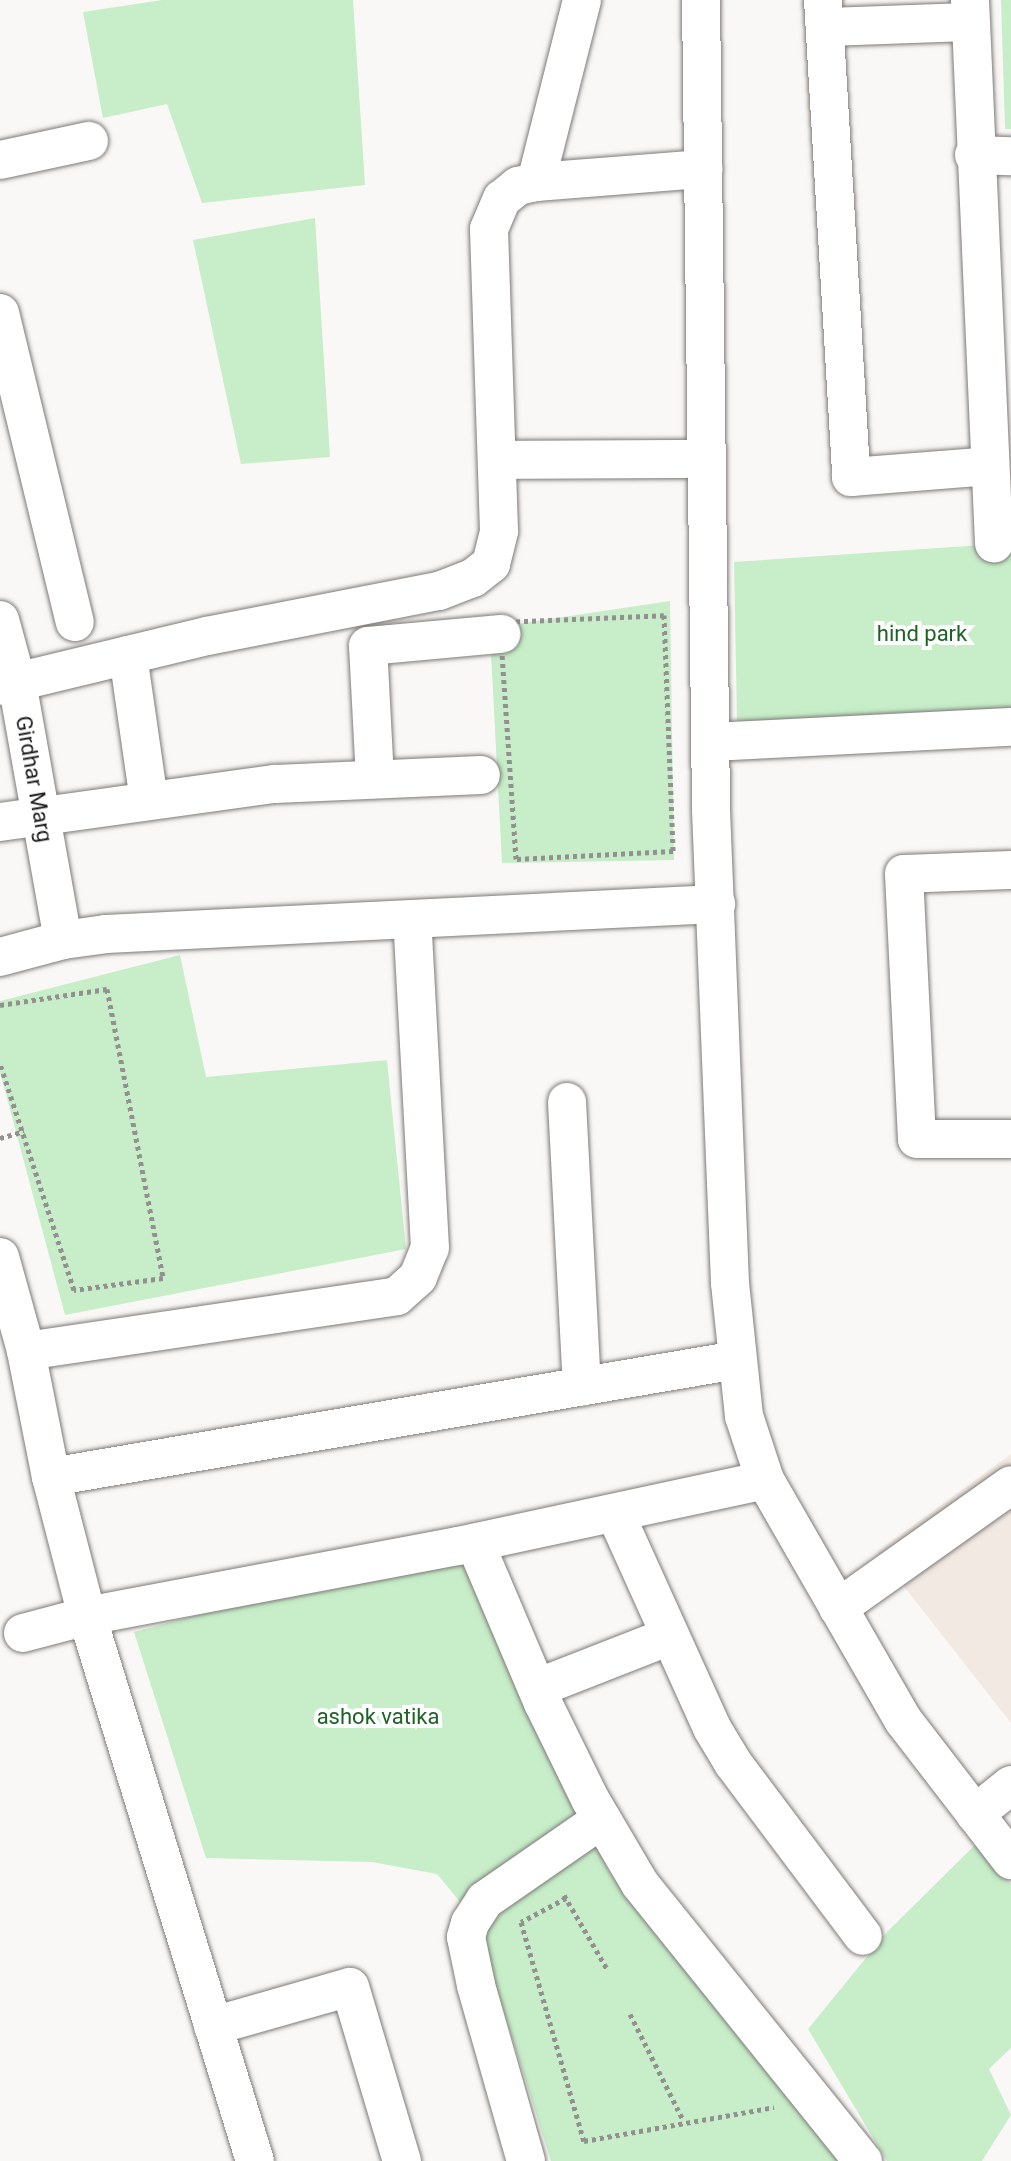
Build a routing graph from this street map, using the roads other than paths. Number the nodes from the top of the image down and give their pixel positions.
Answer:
1 (582, 0) edge
2 (701, 0) edge
3 (970, 11) edge
4 (824, 14) edge
5 (89, 141) dead end
6 (993, 155) edge
7 (0, 160) edge
8 (703, 169) junction
9 (536, 182) junction
10 (0, 313) edge
11 (707, 459) junction
12 (497, 460) junction
13 (990, 466) junction
14 (994, 543) dead end
15 (0, 620) edge
16 (75, 622) dead end
17 (501, 634) road end
18 (128, 655) junction
19 (8, 684) edge
20 (1011, 727) edge
21 (711, 742) junction
22 (481, 775) dead end
23 (375, 779) junction
24 (149, 800) junction
25 (40, 814) junction
26 (0, 822) edge
27 (1011, 870) edge
28 (716, 904) junction
29 (412, 919) junction
30 (63, 940) junction
31 (0, 957) edge
32 (567, 1102) dead end
33 (1011, 1139) edge
34 (0, 1257) edge
35 (26, 1351) junction
36 (737, 1360) junction
37 (582, 1387) junction
38 (51, 1477) junction
39 (765, 1480) junction
40 (1011, 1485) edge
41 (615, 1513) junction
42 (475, 1543) junction
43 (838, 1608) junction
44 (87, 1616) junction
45 (23, 1633) dead end
46 (670, 1636) junction
47 (537, 1688) junction
48 (1011, 1785) edge
49 (975, 1814) junction
50 (602, 1819) junction
51 (1011, 1860) edge
52 (863, 1936) dead end
53 (213, 2026) junction
54 (255, 2161) edge
55 (402, 2161) edge
56 (526, 2161) edge
57 (863, 2161) edge

1 - 9 street
2 - 8 street
3 - 4 street
3 - 6 street
4 - 13 street
5 - 7 street
6 - 13 street
8 - 9 street
8 - 11 street
9 - 12 street
10 - 16 street
11 - 12 street
11 - 21 street
12 - 18 street
13 - 14 street
15 - 19 street, Girdhar Marg
17 - 23 street
18 - 19 street
18 - 24 street
19 - 25 street, Girdhar Marg
20 - 21 street
21 - 28 street
22 - 23 street
23 - 24 street
24 - 25 street
25 - 26 street
25 - 30 street, Girdhar Marg
27 - 33 street
28 - 29 street
28 - 36 street
29 - 30 street
29 - 35 street
30 - 31 street
32 - 37 street
34 - 35 street
35 - 38 street
36 - 37 street
36 - 39 street
37 - 38 street
38 - 44 street
39 - 41 street
39 - 43 street
40 - 43 street
41 - 42 street
41 - 46 street
42 - 44 street
42 - 47 street
43 - 49 street
44 - 45 street
44 - 53 street
46 - 47 street
46 - 52 street
47 - 50 street
48 - 49 street
49 - 51 street
50 - 56 street
50 - 57 street
53 - 54 street
53 - 55 street

